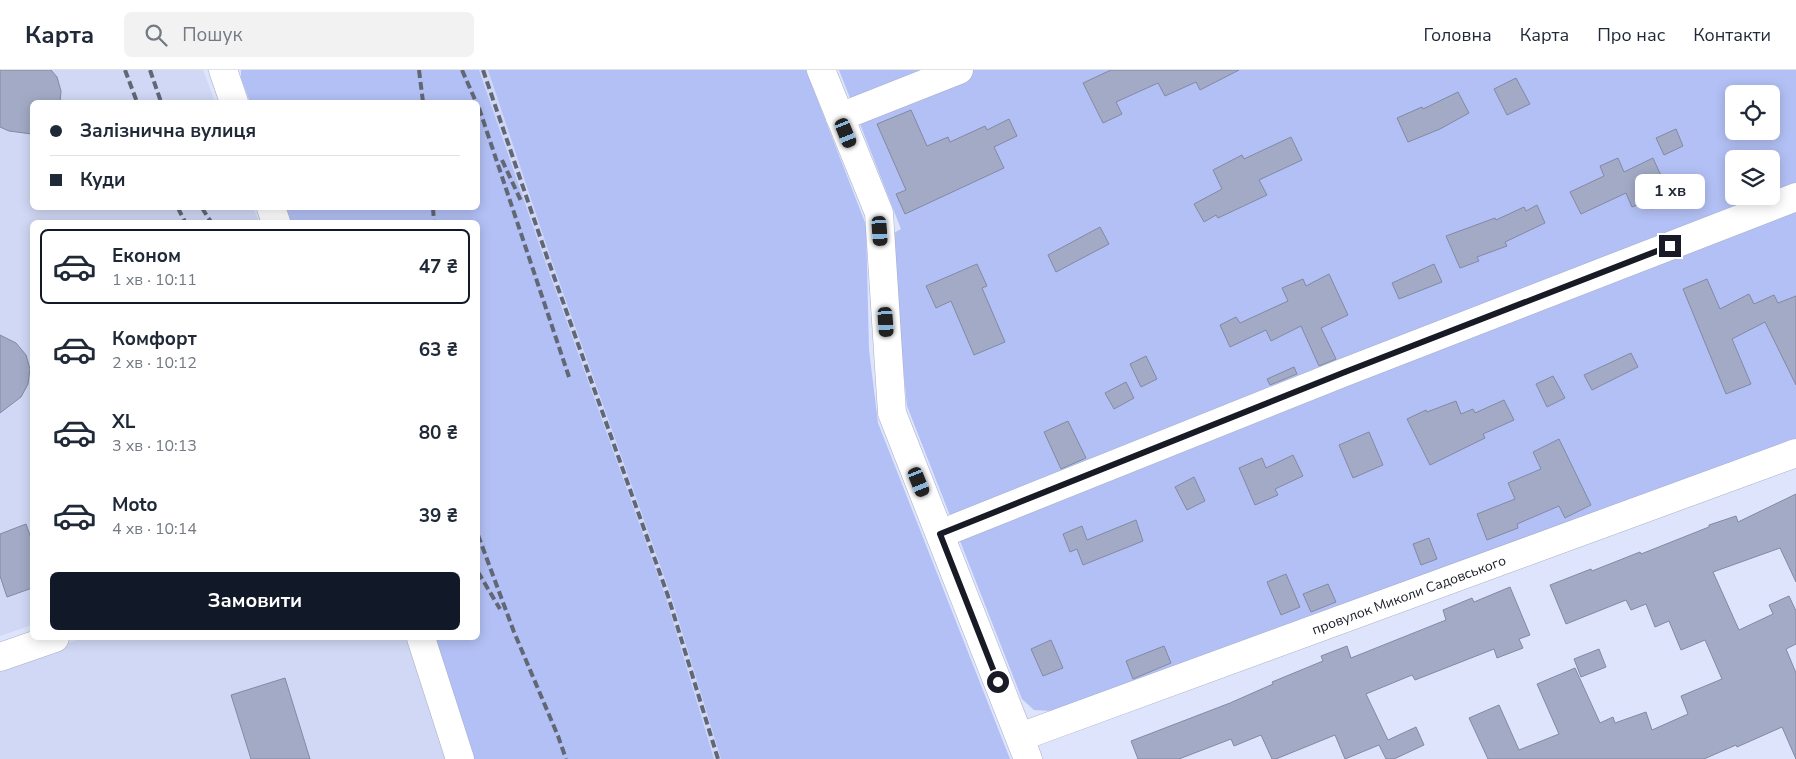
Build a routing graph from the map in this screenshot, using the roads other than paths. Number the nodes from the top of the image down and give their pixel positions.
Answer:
1 (223, 70) edge
2 (821, 70) edge
3 (959, 70) edge
4 (233, 100) edge
5 (840, 117) junction
6 (1796, 197) edge
7 (1796, 453) edge
8 (940, 534) junction
9 (49, 640) edge
10 (422, 640) edge
11 (0, 657) edge
12 (1024, 748) edge
13 (460, 759) edge

1 - 4 street
2 - 5 street
3 - 5 street
5 - 8 street
6 - 8 street
7 - 12 street, провулок Миколи Садовського
8 - 12 street
9 - 11 street
10 - 13 street

